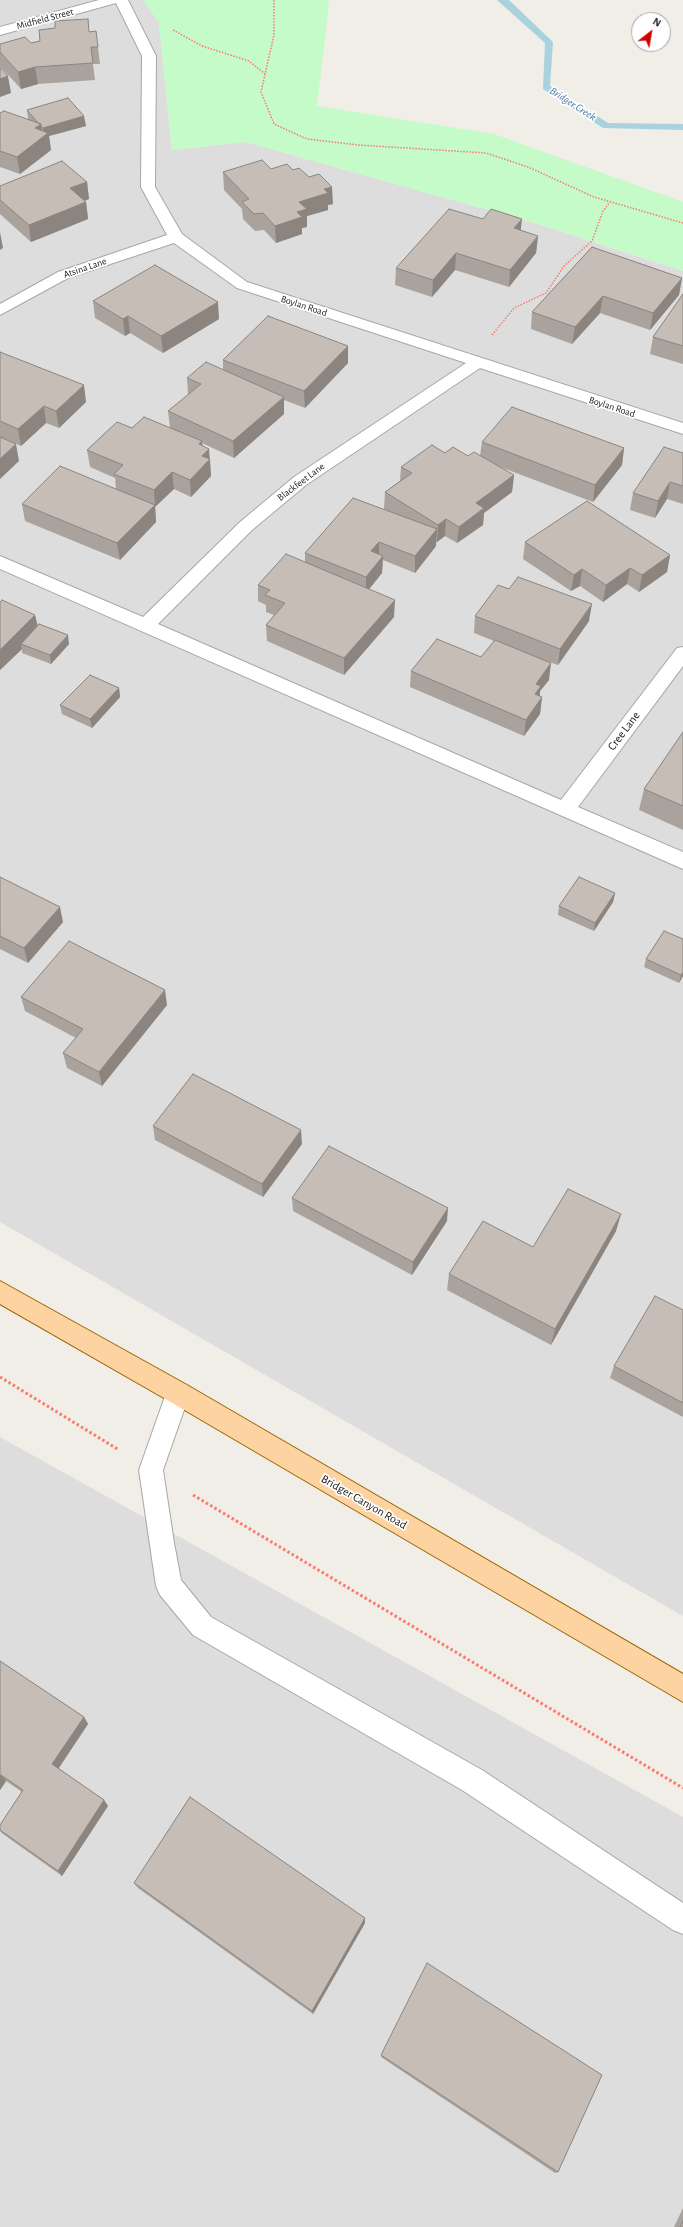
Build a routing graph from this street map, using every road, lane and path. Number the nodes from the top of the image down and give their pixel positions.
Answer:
1 (114, 0) edge
2 (122, 0) edge
3 (274, 0) edge
4 (172, 30) dead end
5 (0, 31) edge
6 (265, 74) junction
7 (610, 202) junction
8 (683, 223) edge
9 (176, 237) junction
10 (0, 310) edge
11 (489, 338) dead end
12 (477, 364) junction
13 (683, 429) edge
14 (0, 562) edge
15 (146, 625) junction
16 (683, 652) edge
17 (565, 809) junction
18 (683, 860) edge
19 (0, 1292) edge
20 (0, 1377) edge
21 (178, 1393) junction
22 (151, 1470) junction
23 (683, 1688) edge
24 (683, 1788) edge
25 (683, 1920) edge

1 - 5 street, Midfield Street
2 - 9 street, Boylan Road
3 - 6 path
4 - 6 path
6 - 7 path
7 - 8 path
7 - 11 path
9 - 10 street, Atsina Lane
9 - 12 street, Boylan Road
12 - 13 street, Boylan Road
12 - 15 street, Blackfeet Lane
14 - 15 street
15 - 17 street
16 - 17 street, Cree Lane
17 - 18 street
19 - 21 main road, Bridger Canyon Road
20 - 22 path
21 - 22 street
21 - 23 main road, Bridger Canyon Road
22 - 24 path
22 - 25 street

